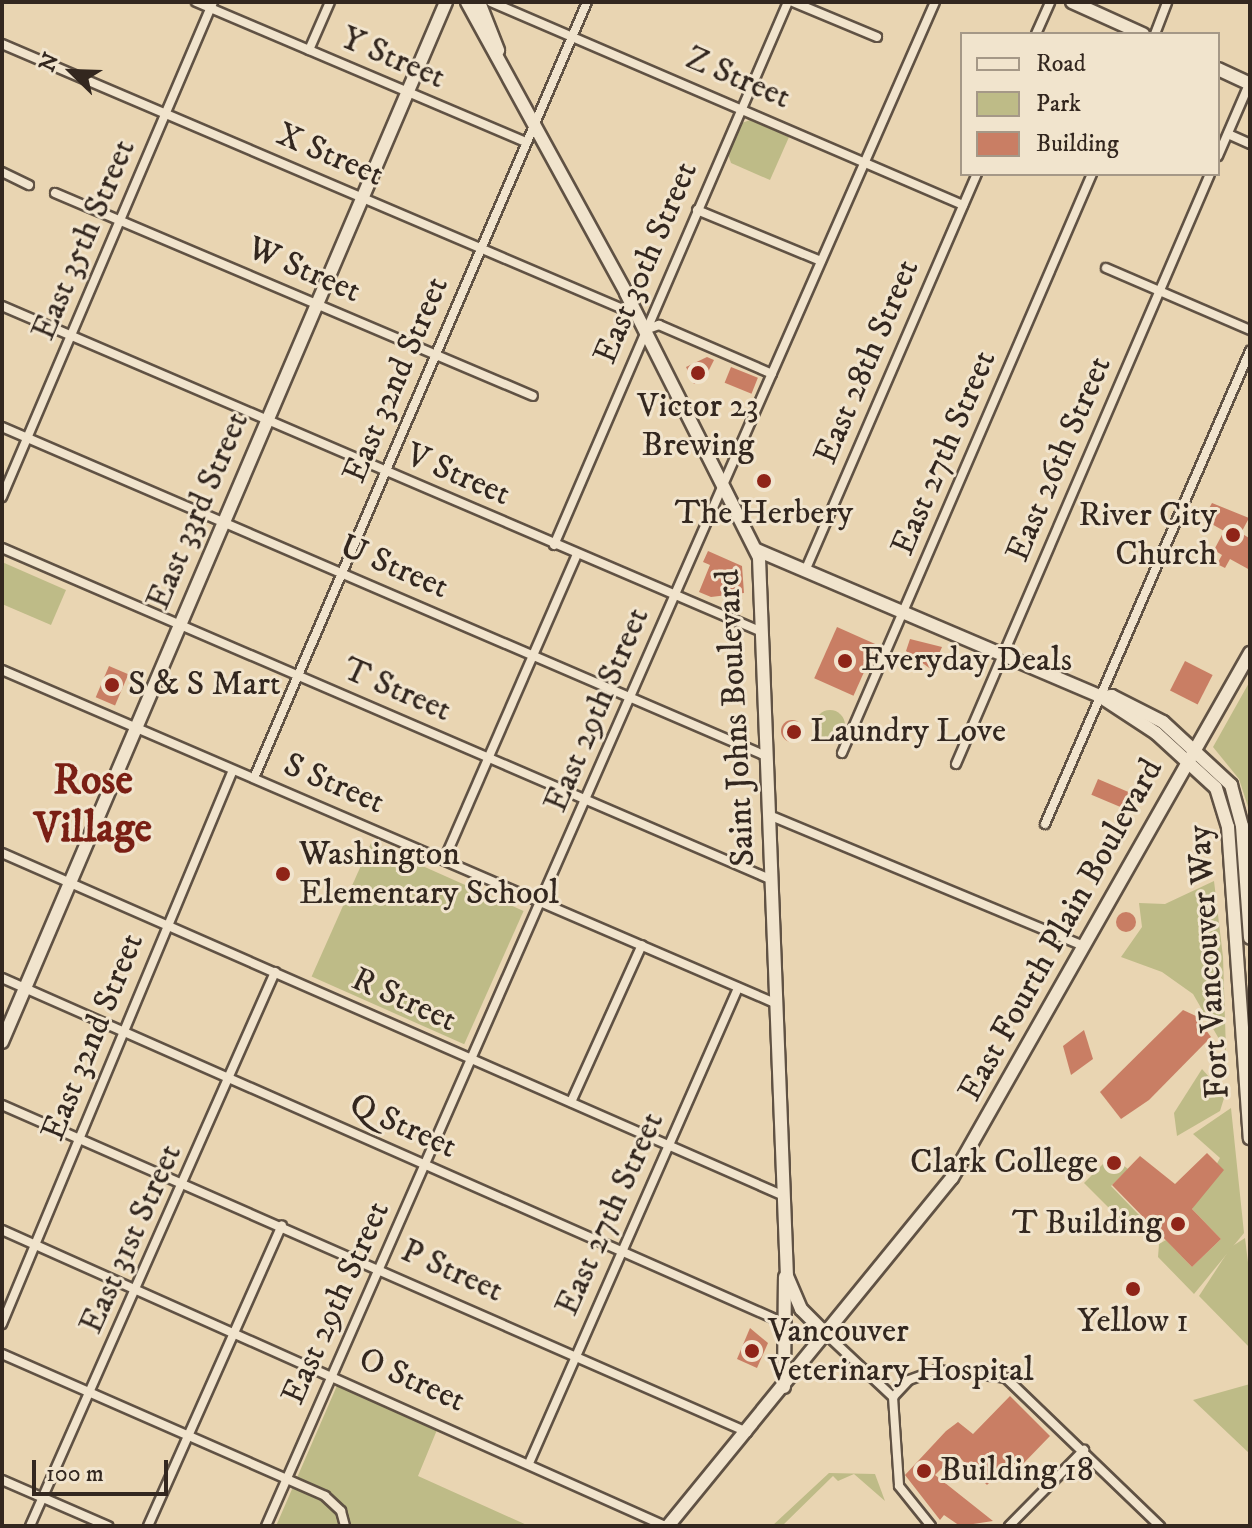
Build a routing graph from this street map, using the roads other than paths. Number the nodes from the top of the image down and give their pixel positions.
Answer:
1 (196, 2) edge
2 (330, 2) edge
3 (446, 2) edge
4 (467, 2) edge
5 (479, 2) edge
6 (491, 2) edge
7 (587, 2) edge
8 (790, 2) edge
9 (935, 2) edge
10 (1050, 2) edge
11 (1072, 2) edge
12 (1167, 2) edge
13 (212, 5) edge
14 (1037, 32) edge
15 (1139, 32) edge
16 (1156, 32) edge
17 (572, 36) junction
18 (877, 37) dead end
19 (2, 44) edge
20 (309, 50) junction
21 (498, 50) junction
22 (1220, 70) edge
23 (1250, 83) edge
24 (407, 93) junction
25 (742, 107) junction
26 (165, 114) junction
27 (535, 120) junction
28 (1228, 134) junction
29 (526, 142) junction
30 (1250, 144) edge
31 (1220, 152) edge
32 (864, 163) junction
33 (2, 172) edge
34 (976, 176) edge
35 (1091, 176) edge
36 (1209, 176) edge
37 (29, 185) dead end
38 (55, 193) dead end
39 (362, 197) junction
40 (963, 205) junction
41 (697, 210) junction
42 (120, 220) junction
43 (481, 248) junction
44 (821, 261) junction
45 (1106, 268) dead end
46 (1159, 290) junction
47 (317, 304) junction
48 (2, 306) edge
49 (637, 315) junction
50 (645, 330) junction
51 (1250, 330) edge
52 (72, 336) junction
53 (1250, 351) edge
54 (435, 354) junction
55 (772, 374) junction
56 (533, 396) dead end
57 (267, 420) junction
58 (2, 427) edge
59 (27, 438) junction
60 (386, 472) junction
61 (724, 484) junction
62 (2, 497) edge
63 (224, 522) junction
64 (554, 545) junction
65 (2, 548) edge
66 (757, 550) junction
67 (577, 554) junction
68 (805, 571) junction
69 (342, 573) junction
70 (675, 597) junction
71 (903, 613) junction
72 (180, 625) junction
73 (762, 632) junction
74 (1250, 653) edge
75 (532, 655) junction
76 (1003, 655) junction
77 (2, 670) edge
78 (297, 676) junction
79 (1101, 697) junction
80 (631, 698) junction
81 (136, 728) junction
82 (842, 753) dead end
83 (1191, 755) junction
84 (766, 756) junction
85 (488, 758) junction
86 (956, 764) dead end
87 (233, 770) junction
88 (254, 778) junction
89 (587, 800) junction
90 (769, 815) junction
91 (1045, 824) dead end
92 (2, 853) edge
93 (444, 860) junction
94 (772, 880) junction
95 (70, 883) junction
96 (543, 903) junction
97 (167, 925) junction
98 (1250, 938) edge
99 (642, 945) junction
100 (1083, 946) junction
101 (275, 972) junction
102 (2, 978) edge
103 (25, 988) junction
104 (738, 988) junction
105 (777, 1004) junction
106 (123, 1031) junction
107 (2, 1042) edge
108 (473, 1059) junction
109 (230, 1078) junction
110 (571, 1102) junction
111 (2, 1105) edge
112 (79, 1138) junction
113 (1250, 1138) edge
114 (669, 1145) junction
115 (426, 1165) junction
116 (186, 1183) junction
117 (784, 1196) junction
118 (282, 1225) junction
119 (2, 1230) edge
120 (36, 1245) junction
121 (622, 1251) junction
122 (786, 1266) junction
123 (380, 1268) junction
124 (138, 1289) junction
125 (782, 1322) junction
126 (2, 1324) edge
127 (235, 1331) junction
128 (827, 1335) junction
129 (2, 1354) edge
130 (576, 1354) junction
131 (334, 1373) junction
132 (784, 1387) junction
133 (89, 1392) junction
134 (893, 1397) junction
135 (747, 1432) junction
136 (189, 1435) junction
137 (1084, 1450) junction
138 (530, 1461) junction
139 (287, 1478) junction
140 (2, 1480) edge
141 (43, 1498) junction
142 (347, 1524) edge
143 (30, 1526) edge
144 (108, 1526) edge
145 (148, 1526) edge
146 (266, 1526) edge
147 (666, 1526) edge
148 (931, 1526) edge
149 (1009, 1526) edge
150 (1160, 1526) edge

1 - 13 street, Y Street
2 - 20 street
3 - 24 street, East 33rd Street
4 - 21 street, Saint Johns Boulevard
5 - 21 street, Saint Johns Boulevard
6 - 17 street, Z Street
7 - 17 street, East 32nd Street
8 - 18 street
8 - 25 street, East 30th Street
9 - 32 street, East 29th Street
10 - 14 street
11 - 15 street
12 - 16 street
13 - 20 street, Y Street
13 - 26 street, East 35th Street
17 - 25 street, Z Street
17 - 27 street, East 32nd Street
19 - 26 street, X Street
20 - 24 street, Y Street
21 - 27 street, Saint Johns Boulevard
22 - 23 street
23 - 28 street
24 - 29 street, Y Street
24 - 39 street, East 33rd Street
25 - 32 street, Z Street
25 - 41 street, East 30th Street
26 - 39 street, X Street
26 - 42 street, East 35th Street
27 - 29 street, East 32nd Street
27 - 49 street, Saint Johns Boulevard
28 - 30 street
28 - 31 street
29 - 43 street, East 32nd Street
32 - 40 street, Z Street
32 - 44 street, East 29th Street
33 - 37 street
34 - 40 street, East 28th Street
35 - 71 street, East 27th Street
36 - 46 street, East 26th Street
38 - 42 street, W Street
39 - 43 street, X Street
39 - 47 street, East 33rd Street
40 - 68 street, East 28th Street
41 - 44 street
41 - 50 street, East 30th Street
42 - 47 street, W Street
42 - 52 street, East 35th Street
43 - 49 street, X Street
43 - 54 street, East 32nd Street
44 - 55 street, East 29th Street
45 - 46 street
46 - 51 street
46 - 76 street, East 26th Street
47 - 54 street, W Street
47 - 57 street, East 33rd Street
48 - 52 street, V Street
49 - 50 street, Saint Johns Boulevard
50 - 55 street
50 - 61 street, Saint Johns Boulevard
50 - 64 street, East 30th Street
52 - 57 street, V Street
52 - 59 street, East 35th Street
53 - 79 street
54 - 56 street, W Street
54 - 60 street, East 32nd Street
55 - 61 street, East 29th Street
57 - 60 street, V Street
57 - 63 street, East 33rd Street
58 - 59 street, U Street
59 - 62 street, East 35th Street
59 - 63 street, U Street
60 - 64 street, V Street
60 - 69 street, East 32nd Street
61 - 66 street, Saint Johns Boulevard
61 - 70 street, East 29th Street
63 - 69 street, U Street
63 - 72 street, East 33rd Street
64 - 67 street, V Street
65 - 72 street, T Street
66 - 68 street, Fort Vancouver Way
66 - 73 street, Saint Johns Boulevard
67 - 70 street, V Street
67 - 75 street
68 - 71 street, Fort Vancouver Way
69 - 75 street, U Street
69 - 78 street, East 32nd Street
70 - 73 street, V Street
70 - 80 street, East 29th Street
71 - 76 street, Fort Vancouver Way
71 - 82 street, East 27th Street
72 - 78 street, T Street
72 - 81 street, East 33rd Street
73 - 84 street, Saint Johns Boulevard
74 - 83 street, East Fourth Plain Boulevard
75 - 80 street, U Street
75 - 85 street
76 - 79 street, Fort Vancouver Way
76 - 86 street, East 26th Street
77 - 81 street, S Street
78 - 85 street, T Street
78 - 88 street, East 32nd Street
79 - 83 street, Fort Vancouver Way
79 - 91 street
80 - 84 street, U Street
80 - 89 street, East 29th Street
81 - 87 street, S Street
81 - 95 street, East 33rd Street
83 - 98 street, Fort Vancouver Way
83 - 100 street, East Fourth Plain Boulevard
83 - 113 street, Fort Vancouver Way
84 - 90 street, Saint Johns Boulevard
85 - 89 street, T Street
85 - 93 street
87 - 88 street, S Street
87 - 97 street, East 32nd Street
88 - 93 street, S Street
89 - 94 street, T Street
89 - 96 street, East 29th Street
90 - 94 street, Saint Johns Boulevard
90 - 100 street
92 - 95 street, R Street
93 - 96 street, S Street
94 - 105 street, Saint Johns Boulevard
95 - 97 street, R Street
95 - 103 street, East 33rd Street
96 - 99 street, S Street
96 - 108 street, East 29th Street
97 - 101 street, R Street
97 - 106 street, East 32nd Street
99 - 104 street, S Street
99 - 110 street
100 - 128 street, East Fourth Plain Boulevard
101 - 108 street, R Street
101 - 109 street, East 31st Street
102 - 103 street, Q Street
103 - 106 street, Q Street
103 - 107 street, East 33rd Street
104 - 105 street, S Street
104 - 114 street, East 27th Street
105 - 117 street, Saint Johns Boulevard
106 - 109 street, Q Street
106 - 112 street, East 32nd Street
108 - 110 street, R Street
108 - 115 street, East 29th Street
109 - 115 street, Q Street
109 - 116 street, East 31st Street
110 - 114 street, R Street
111 - 112 street, P Street
112 - 116 street, P Street
112 - 120 street, East 32nd Street
114 - 117 street, R Street
114 - 121 street, East 27th Street
115 - 121 street, Q Street
115 - 123 street, East 29th Street
116 - 118 street, P Street
116 - 124 street, East 31st Street
117 - 122 street, Saint Johns Boulevard
118 - 123 street, P Street
118 - 127 street
119 - 120 street, O Street
120 - 124 street, O Street
120 - 126 street, East 32nd Street
121 - 125 street, Q Street
121 - 130 street, East 27th Street
122 - 125 street
122 - 128 street, Saint Johns Boulevard
123 - 130 street, P Street
123 - 131 street, East 29th Street
124 - 127 street, O Street
124 - 133 street, East 31st Street
125 - 132 street
127 - 131 street, O Street
127 - 136 street
128 - 132 street, East Fourth Plain Boulevard
128 - 134 street
129 - 133 street
130 - 135 street, P Street
130 - 138 street, East 27th Street
131 - 138 street, O Street
131 - 139 street, East 29th Street
132 - 135 street, East Fourth Plain Boulevard
133 - 136 street
133 - 141 street, East 31st Street
134 - 137 street
134 - 148 street
135 - 147 street, East Fourth Plain Boulevard
136 - 139 street
136 - 145 street
137 - 149 street
137 - 150 street
138 - 147 street, O Street
139 - 142 street
139 - 146 street, East 29th Street
140 - 141 street
141 - 143 street, East 31st Street
141 - 144 street

